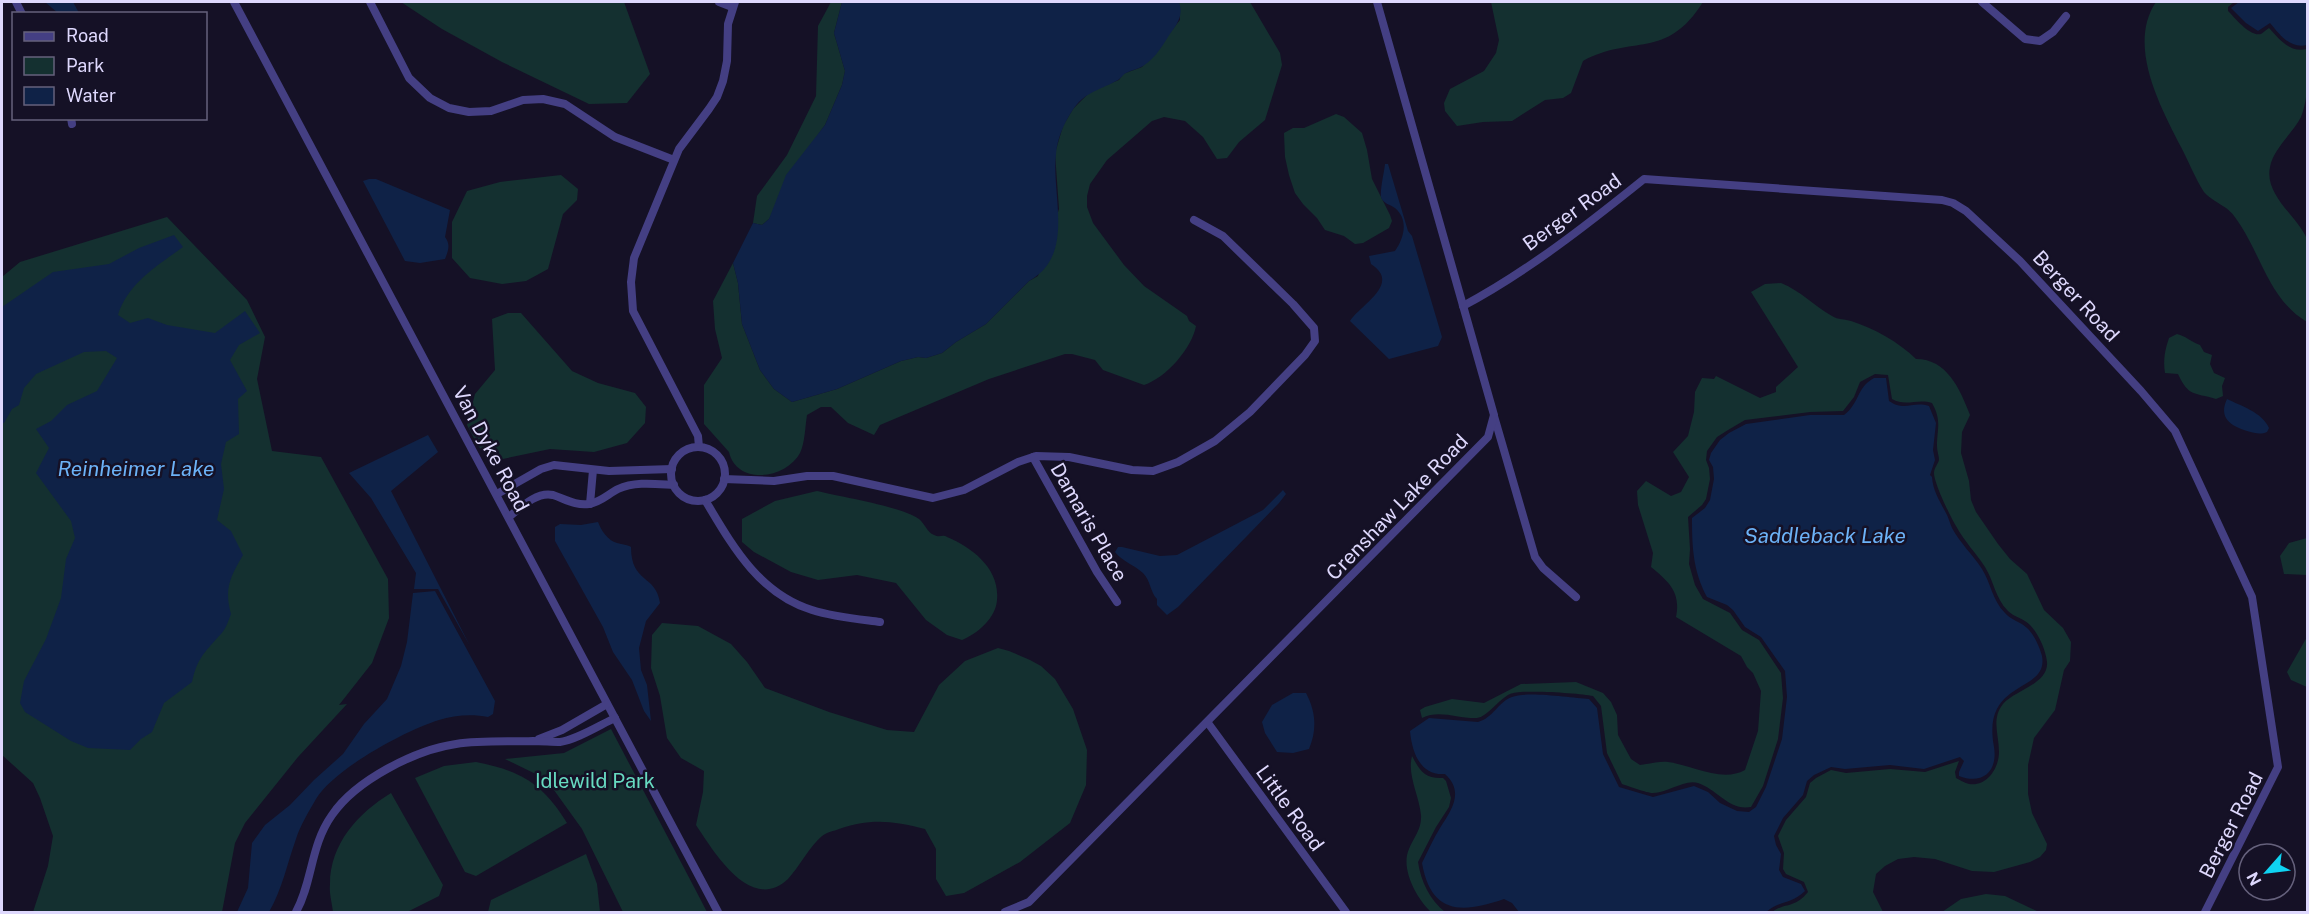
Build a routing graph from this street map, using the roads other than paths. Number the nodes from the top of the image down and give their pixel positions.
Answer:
1 (234, 2) edge
2 (719, 2) edge
3 (1377, 2) edge
4 (1982, 2) edge
5 (368, 3) edge
6 (734, 4) edge
7 (2066, 16) dead end
8 (674, 160) junction
9 (1194, 220) dead end
10 (1463, 306) junction
11 (1494, 415) junction
12 (699, 447) junction
13 (1033, 457) junction
14 (672, 469) junction
15 (593, 470) junction
16 (724, 479) junction
17 (674, 485) junction
18 (497, 495) junction
19 (705, 500) junction
20 (590, 504) junction
21 (508, 517) junction
22 (1576, 597) dead end
23 (1117, 602) dead end
24 (880, 622) dead end
25 (607, 704) junction
26 (615, 718) junction
27 (1208, 723) junction
28 (535, 741) junction
29 (296, 912) edge
30 (718, 912) edge
31 (1005, 912) edge
32 (1346, 912) edge
33 (2205, 912) edge

1 - 18 street, Van Dyke Road
2 - 6 street
3 - 10 street
4 - 7 street
5 - 8 street
6 - 8 street
8 - 12 street
9 - 13 street
10 - 11 street
10 - 33 street, Berger Road
11 - 22 street
11 - 27 street, Crenshaw Lake Road
12 - 14 street
12 - 16 street
13 - 16 street
13 - 23 street, Damaris Place
14 - 15 street
14 - 17 street
15 - 18 street
15 - 20 street
16 - 19 street
17 - 19 street
17 - 20 street
18 - 21 street, Van Dyke Road
19 - 24 street
20 - 21 street
21 - 25 street, Van Dyke Road
25 - 26 street, Van Dyke Road
25 - 28 street
26 - 28 street
26 - 30 street, Van Dyke Road
27 - 31 street, Crenshaw Lake Road
27 - 32 street, Little Road
28 - 29 street

